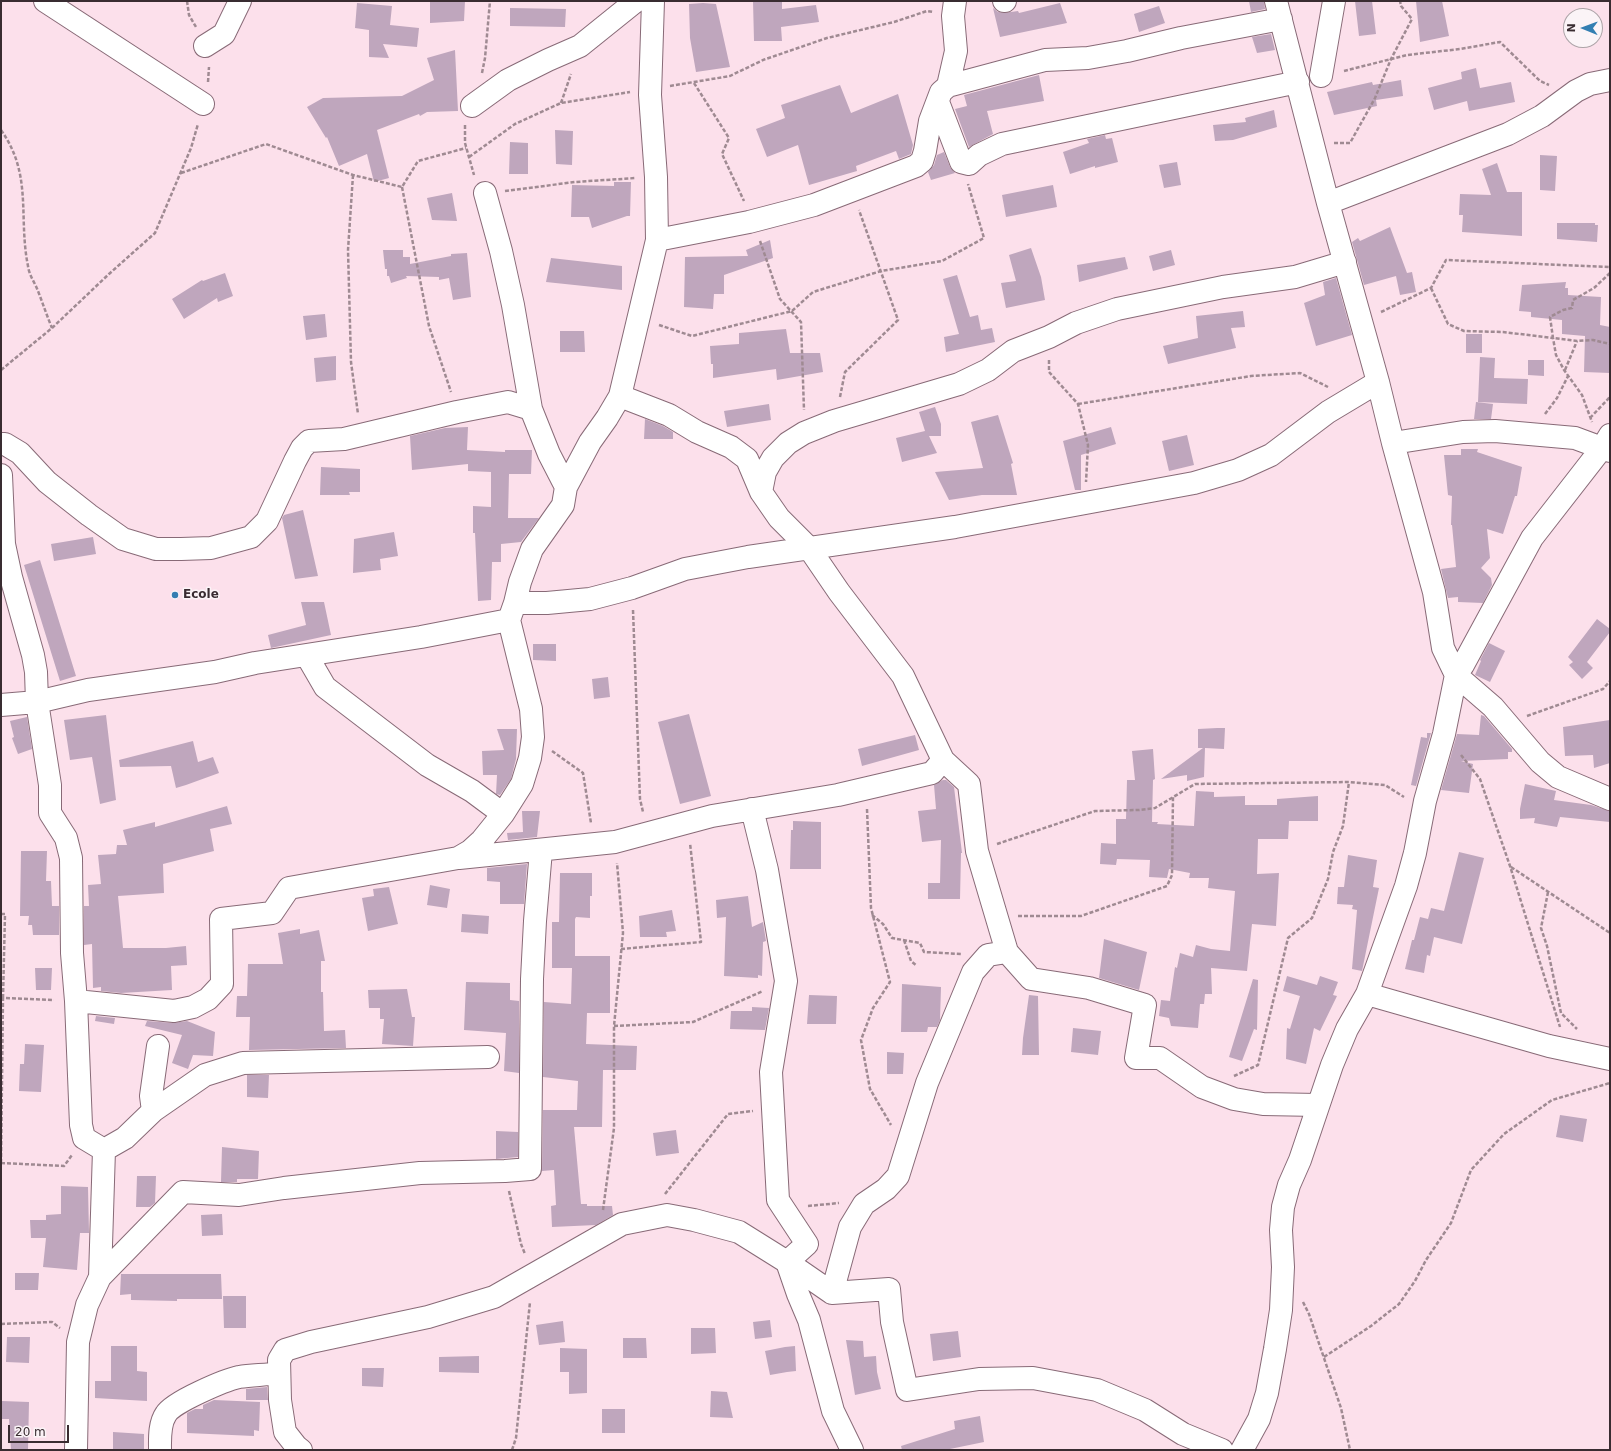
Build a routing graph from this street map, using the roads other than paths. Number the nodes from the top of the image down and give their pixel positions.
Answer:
1 (45, 1) edge
2 (240, 1) edge
3 (636, 1) edge
4 (653, 1) edge
5 (1334, 1) edge
6 (954, 9) edge
7 (1279, 10) edge
8 (205, 46) road end
9 (1322, 76) road end
10 (1610, 80) edge
11 (1298, 82) junction
12 (943, 94) junction
13 (203, 104) road end
14 (472, 106) road end
15 (485, 193) road end
16 (1328, 203) junction
17 (657, 240) junction
18 (1345, 262) junction
19 (1378, 382) junction
20 (620, 396) junction
21 (531, 409) junction
22 (1604, 440) edge
23 (1393, 442) junction
24 (1, 444) edge
25 (1, 475) edge
26 (566, 487) junction
27 (761, 492) junction
28 (809, 548) junction
29 (512, 612) junction
30 (307, 656) junction
31 (1456, 675) junction
32 (37, 702) junction
33 (1, 705) edge
34 (944, 760) junction
35 (1610, 799) edge
36 (752, 809) junction
37 (503, 814) junction
38 (541, 850) junction
39 (458, 858) junction
40 (1008, 952) junction
41 (1367, 994) junction
42 (76, 1001) junction
43 (158, 1046) dead end
44 (488, 1057) dead end
45 (1610, 1059) edge
46 (1318, 1105) junction
47 (153, 1111) junction
48 (104, 1150) junction
49 (787, 1262) junction
50 (100, 1277) junction
51 (832, 1293) junction
52 (279, 1373) junction
53 (76, 1450) edge
54 (160, 1450) edge
55 (301, 1450) edge
56 (852, 1450) edge
57 (1221, 1450) edge
58 (1242, 1450) edge

1 - 13 street
2 - 8 street
3 - 14 street
4 - 17 street
5 - 9 street
6 - 12 street
7 - 11 street
7 - 12 street
10 - 16 street
11 - 12 street
11 - 16 street
12 - 17 street
15 - 21 street
16 - 18 street
17 - 20 street
18 - 19 street
18 - 27 street
19 - 23 street
19 - 28 street
20 - 26 street
20 - 27 street
21 - 24 street
21 - 26 street
22 - 23 street
22 - 31 street
23 - 31 street
25 - 32 street
26 - 29 street
27 - 28 street
28 - 29 street
28 - 34 street
29 - 30 street
29 - 37 street
30 - 32 street
30 - 37 street
31 - 35 street
31 - 41 street
32 - 33 street
32 - 42 street
34 - 36 street
34 - 40 street
36 - 38 street
36 - 49 street
37 - 39 street
38 - 39 street
38 - 50 street
39 - 42 street
40 - 46 street
40 - 51 street
41 - 45 street
41 - 46 street
42 - 48 street
43 - 47 street
44 - 47 street
46 - 58 street
47 - 48 street
48 - 50 street
49 - 51 street
49 - 52 street
49 - 56 street
50 - 53 street
51 - 57 street
52 - 54 street
52 - 55 street

